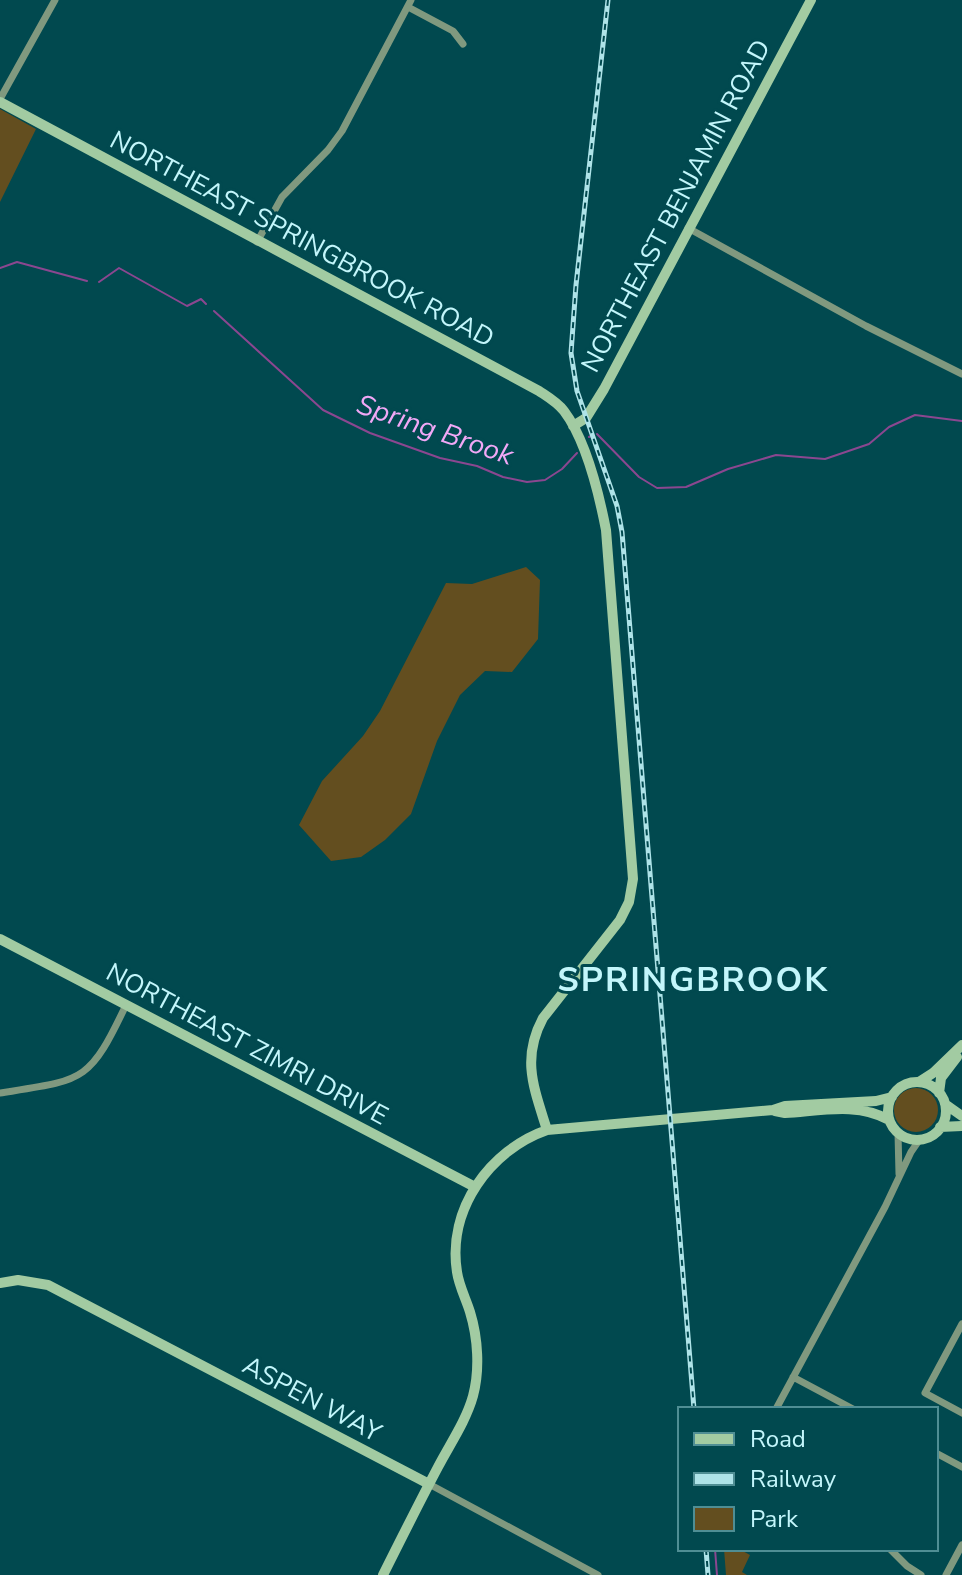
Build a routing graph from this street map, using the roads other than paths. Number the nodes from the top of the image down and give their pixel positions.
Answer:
1 (55, 0) edge
2 (811, 0) edge
3 (410, 4) edge
4 (463, 44) dead end
5 (0, 100) edge
6 (688, 228) junction
7 (257, 242) junction
8 (962, 374) edge
9 (573, 426) junction
10 (0, 939) edge
11 (126, 1005) junction
12 (962, 1045) edge
13 (962, 1053) edge
14 (919, 1082) junction
15 (0, 1093) edge
16 (892, 1097) junction
17 (942, 1099) junction
18 (773, 1110) junction
19 (962, 1116) edge
20 (889, 1120) junction
21 (962, 1126) edge
22 (940, 1127) junction
23 (547, 1130) junction
24 (898, 1133) junction
25 (920, 1139) junction
26 (899, 1174) junction
27 (475, 1187) junction
28 (0, 1283) edge
29 (962, 1324) edge
30 (793, 1377) junction
31 (777, 1407) edge
32 (849, 1407) edge
33 (962, 1413) edge
34 (938, 1454) edge
35 (962, 1467) edge
36 (429, 1484) junction
37 (962, 1545) edge
38 (892, 1551) edge
39 (383, 1575) edge
40 (598, 1575) edge
41 (921, 1575) edge
42 (946, 1575) edge

1 - 5 street
2 - 6 street, NORTHEAST BENJAMIN ROAD
3 - 4 street
3 - 7 street
5 - 7 street, NORTHEAST SPRINGBROOK ROAD
6 - 8 street
6 - 9 street, NORTHEAST BENJAMIN ROAD
7 - 9 street, NORTHEAST SPRINGBROOK ROAD
9 - 23 street
10 - 11 street, NORTHEAST ZIMRI DRIVE
11 - 15 street
11 - 27 street, NORTHEAST ZIMRI DRIVE
12 - 14 street
13 - 17 street
14 - 16 street
14 - 17 street
16 - 18 street
16 - 20 street
17 - 19 street
17 - 22 street
18 - 20 street
18 - 23 street
20 - 24 street
21 - 22 street
22 - 25 street
23 - 27 street
24 - 25 street
24 - 26 street
25 - 26 street
26 - 30 street
27 - 36 street
28 - 36 street, ASPEN WAY
29 - 33 street
30 - 31 street
30 - 32 street
34 - 35 street
36 - 39 street
36 - 40 street, ASPEN WAY
37 - 42 street
38 - 41 street

